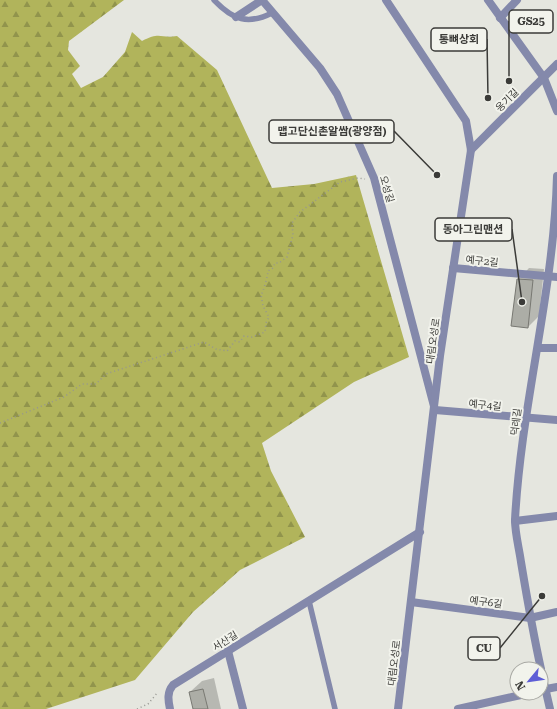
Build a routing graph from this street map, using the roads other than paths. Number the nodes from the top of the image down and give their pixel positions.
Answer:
1 (214, 0) edge
2 (262, 0) edge
3 (488, 0) edge
4 (517, 0) edge
5 (388, 1) edge
6 (272, 13) junction
7 (236, 17) junction
8 (500, 18) junction
9 (557, 64) edge
10 (544, 78) junction
11 (557, 111) edge
12 (471, 150) junction
13 (557, 176) edge
14 (557, 201) edge
15 (453, 268) junction
16 (548, 277) junction
17 (557, 277) edge
18 (538, 348) junction
19 (557, 348) edge
20 (435, 410) junction
21 (526, 419) junction
22 (557, 420) edge
23 (557, 516) edge
24 (515, 521) junction
25 (420, 532) junction
26 (309, 601) junction
27 (411, 602) junction
28 (557, 612) edge
29 (530, 618) junction
30 (228, 651) junction
31 (539, 661) edge
32 (509, 698) edge
33 (170, 709) edge
34 (243, 709) edge
35 (335, 709) edge
36 (398, 709) edge
37 (458, 709) edge

1 - 7 lane
2 - 6 street, 오성길
2 - 7 street, 오성길
3 - 8 street
4 - 8 street
5 - 12 street, 대림오성로
6 - 7 lane
6 - 20 street, 오성길
8 - 10 street
9 - 10 street, 옹기길
10 - 11 street
10 - 12 street, 옹기길
12 - 15 street, 대림오성로
13 - 14 street, 덕례길
14 - 16 street, 덕례길
15 - 16 street, 예구2길
15 - 20 street, 대림오성로
16 - 17 street, 예구2길
16 - 18 street, 덕례길
18 - 19 street
18 - 21 street, 덕례길
20 - 21 street, 예구4길
20 - 25 street, 대림오성로
21 - 22 street, 예구4길
21 - 24 street, 덕례길
23 - 24 street
24 - 29 street, 덕례길
25 - 26 street, 서산길
25 - 27 street, 대림오성로
26 - 30 street, 서산길
26 - 35 lane
27 - 29 street, 예구6길
27 - 36 street, 대림오성로
28 - 29 street, 예구6길
29 - 31 street, 덕례길
30 - 33 street, 서산길
30 - 34 street
32 - 37 street

